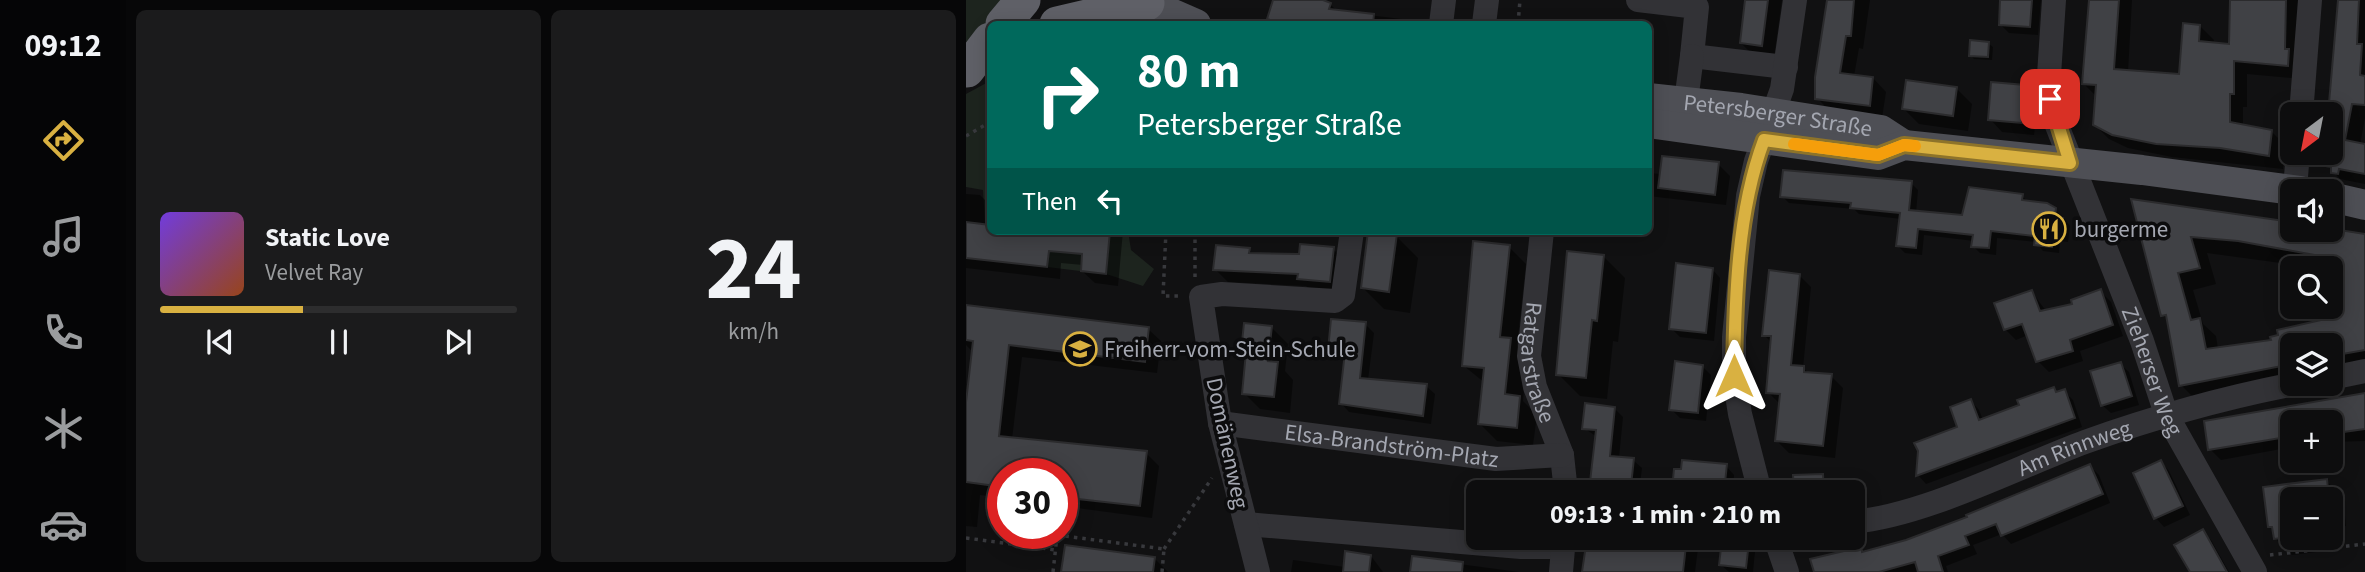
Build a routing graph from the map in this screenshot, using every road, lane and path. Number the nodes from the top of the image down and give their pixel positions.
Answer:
1 (1023, 0) edge
2 (1051, 0) edge
3 (1444, 0) edge
4 (1487, 0) edge
5 (1520, 0) edge
6 (1638, 0) edge
7 (1795, 0) edge
8 (2054, 0) edge
9 (2310, 0) edge
10 (1144, 1) edge
11 (1006, 21) edge
12 (1035, 21) edge
13 (1068, 21) edge
14 (1189, 21) edge
15 (1441, 21) edge
16 (1484, 21) edge
17 (1518, 21) edge
18 (987, 44) edge
19 (1692, 56) junction
20 (987, 59) edge
21 (1786, 67) junction
22 (966, 71) edge
23 (1652, 98) edge
24 (1686, 101) junction
25 (2302, 102) edge
26 (1652, 123) edge
27 (987, 124) edge
28 (1769, 127) junction
29 (966, 136) edge
30 (2070, 163) junction
31 (2280, 188) edge
32 (2343, 200) edge
33 (2365, 205) edge
34 (1166, 235) edge
35 (1195, 235) edge
36 (1351, 235) edge
37 (1542, 235) edge
38 (1201, 297) junction
39 (2365, 372) edge
40 (2343, 376) edge
41 (2280, 387) edge
42 (2166, 415) junction
43 (1220, 423) junction
44 (1563, 456) junction
45 (1216, 471) dead end
46 (1565, 480) edge
47 (1757, 480) edge
48 (1865, 519) edge
49 (1247, 524) junction
50 (1078, 537) edge
51 (966, 538) edge
52 (1466, 542) edge
53 (2365, 544) edge
54 (1164, 549) junction
55 (1056, 550) joint
56 (1563, 550) edge
57 (1779, 550) edge
58 (2261, 564) edge
59 (1053, 572) edge
60 (1162, 572) edge
61 (1258, 572) edge
62 (1560, 572) edge
63 (1787, 572) edge

1 - 11 highway
2 - 12 highway
3 - 15 street
4 - 16 street
5 - 17 path
6 - 19 street
7 - 21 street
8 - 30 street, Zieherser Weg
9 - 25 street
10 - 13 highway
10 - 14 main road
18 - 22 highway
19 - 21 street
19 - 24 street
20 - 22 highway
21 - 28 street
23 - 24 main road, Petersberger Straße
24 - 28 main road, Petersberger Straße
26 - 28 main road, Petersberger Straße
27 - 29 path
28 - 30 main road, Petersberger Straße
28 - 47 street
30 - 31 main road, Petersberger Straße
30 - 42 street, Zieherser Weg
32 - 33 main road
34 - 38 path
35 - 38 path
36 - 38 street
37 - 44 street, Ratgarstraße
38 - 43 street, Domänenweg
39 - 40 street
41 - 42 street, Am Rinnweg
42 - 48 street, Am Rinnweg
42 - 58 street, Zieherser Weg
43 - 44 street, Elsa-Brandström-Platz
43 - 49 street, Domänenweg
44 - 46 street, Ratgarstraße
45 - 54 path
49 - 52 street
49 - 61 street, Domänenweg
50 - 54 path
51 - 55 path
53 - 58 path
54 - 60 path
55 - 59 path
56 - 62 street
57 - 63 street

